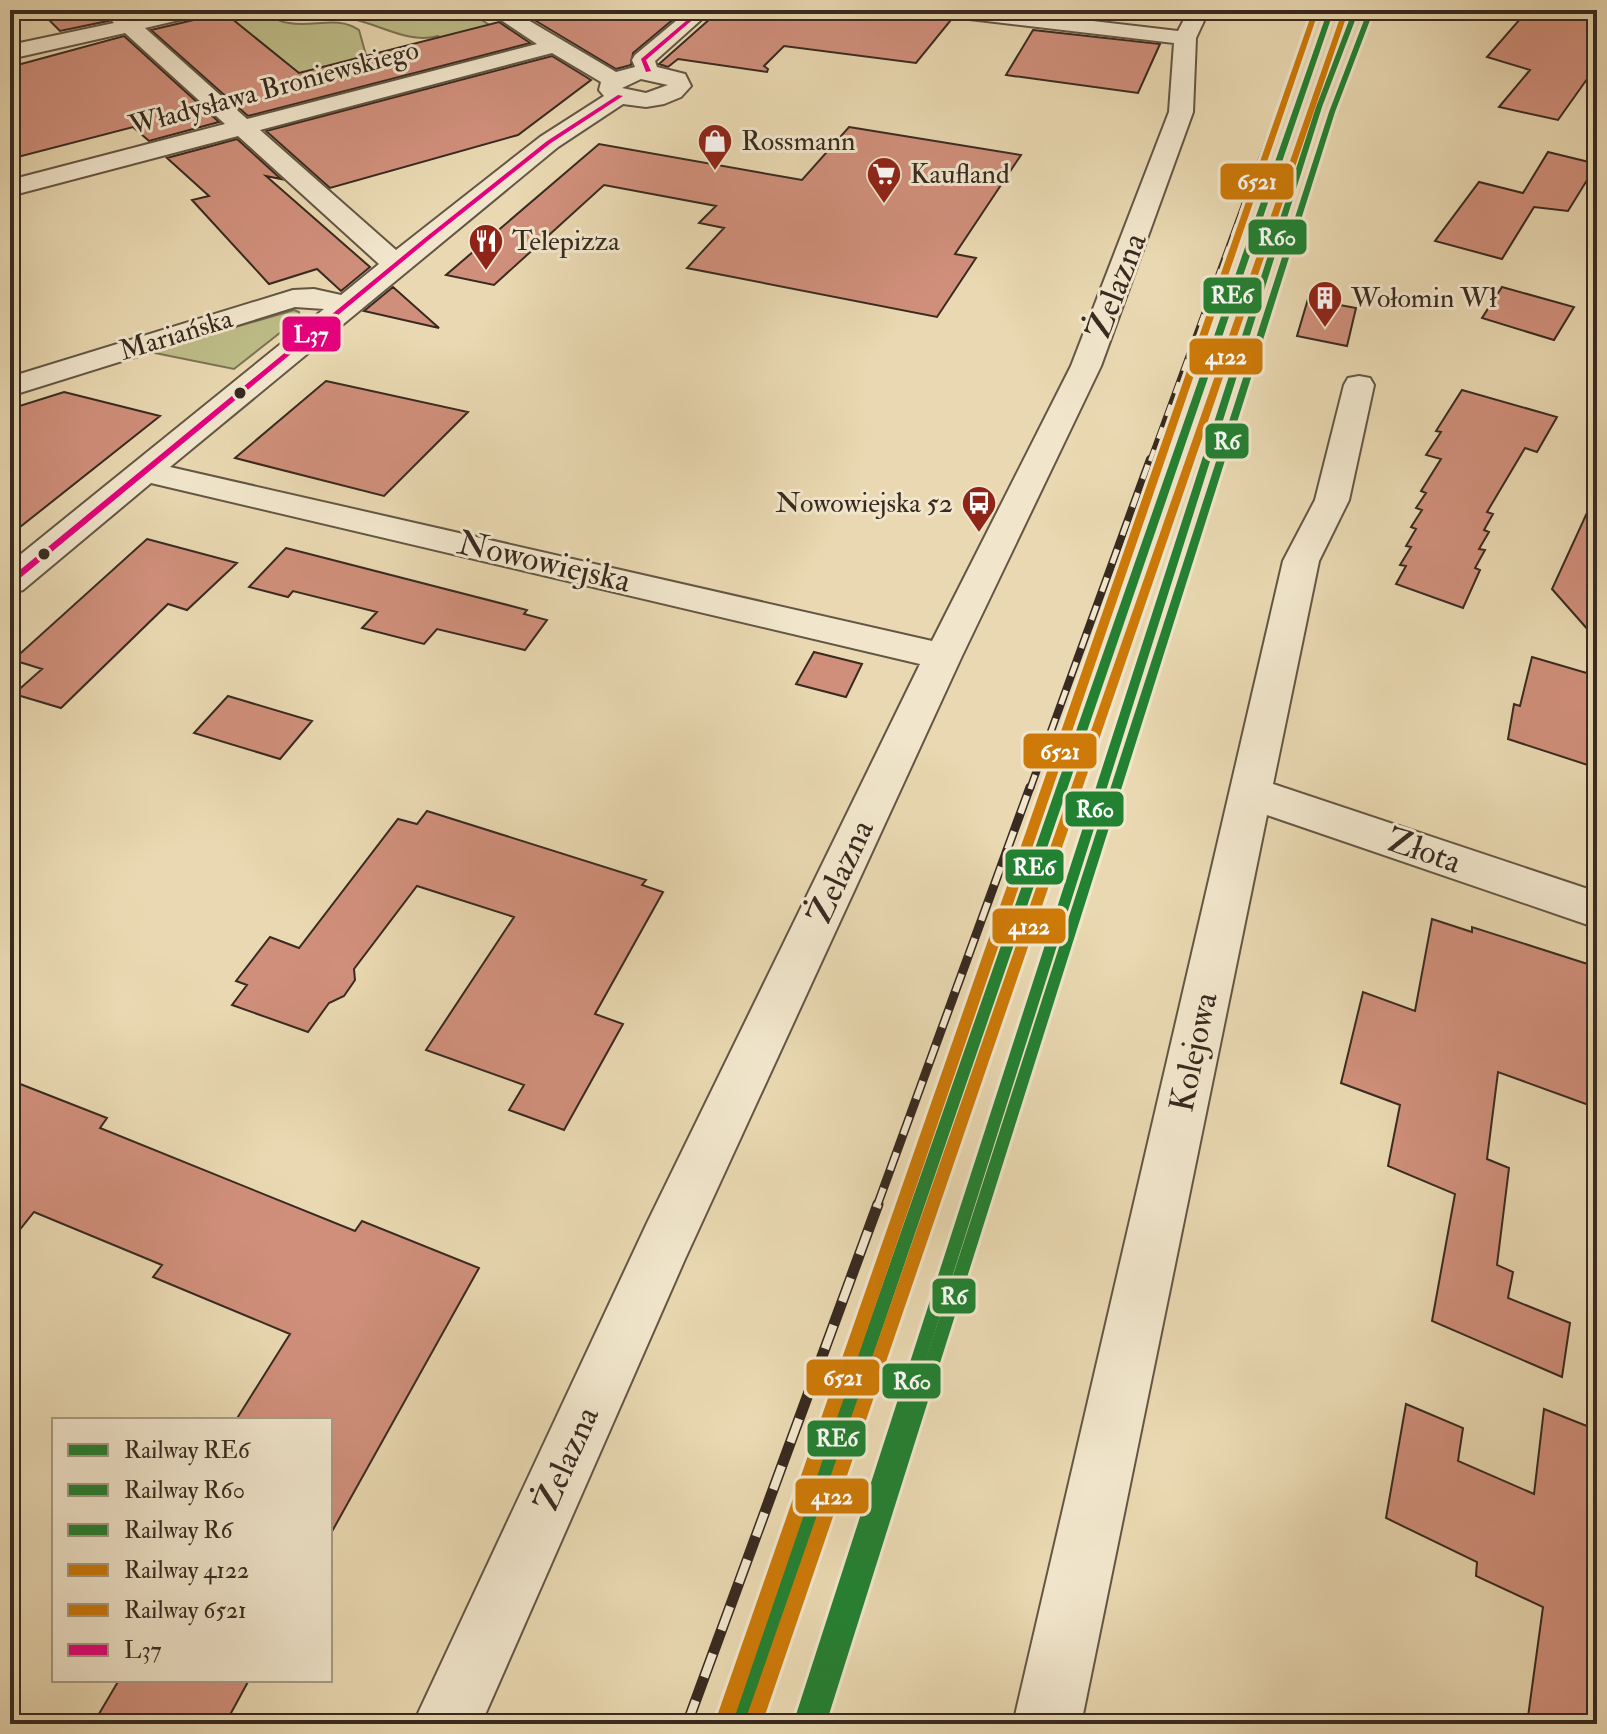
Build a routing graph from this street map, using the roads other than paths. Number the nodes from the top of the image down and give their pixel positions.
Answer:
1 (198, 10) edge
2 (496, 10) edge
3 (702, 10) edge
4 (944, 10) edge
5 (121, 18) edge
6 (1192, 24) edge
7 (553, 46) junction
8 (10, 52) edge
9 (648, 71) junction
10 (616, 88) junction
11 (242, 127) junction
12 (10, 188) edge
13 (395, 264) junction
14 (345, 305) junction
15 (1359, 385) dead end
16 (10, 387) edge
17 (144, 471) junction
18 (10, 582) edge
19 (943, 656) junction
20 (1251, 793) junction
21 (1597, 910) edge
22 (447, 1724) edge
23 (1047, 1724) edge

1 - 5 street
2 - 7 street
3 - 9 street
4 - 6 street
5 - 8 street
5 - 11 street
6 - 19 street, Żelazna
7 - 10 street
7 - 11 street, Władysława Broniewskiego
9 - 10 street
9 - 10 street
10 - 13 street
11 - 12 street, Władysława Broniewskiego
11 - 13 street
13 - 14 street
14 - 16 street, Mariańska
14 - 17 street
15 - 20 street, Kolejowa
17 - 18 street
17 - 19 street, Nowowiejska
19 - 22 street, Żelazna
20 - 21 street, Złota
20 - 23 street, Kolejowa

